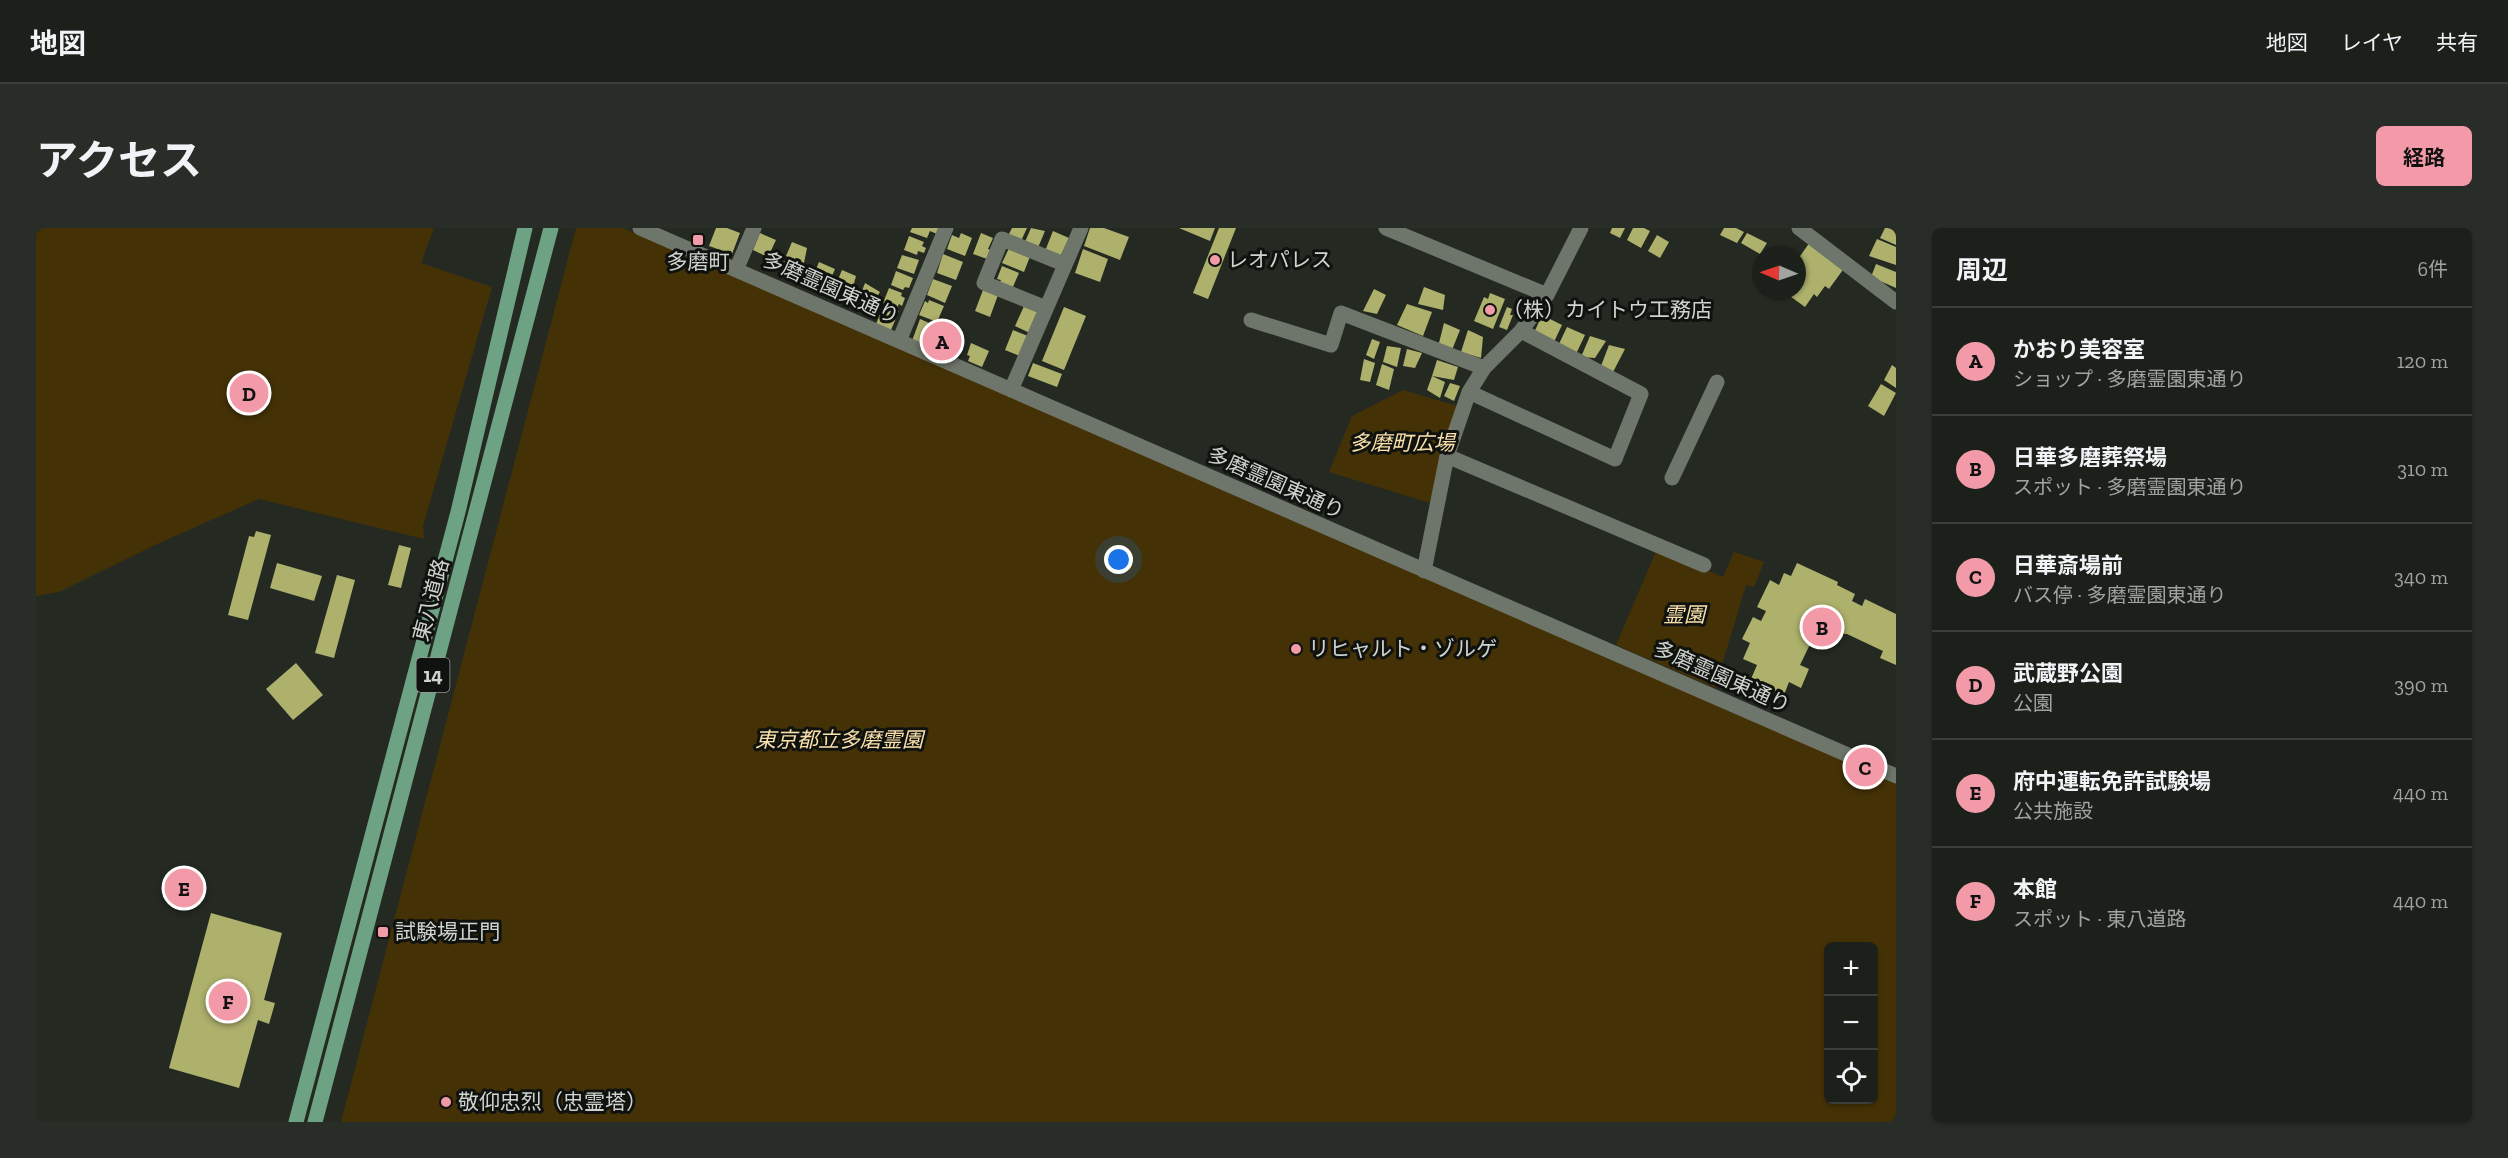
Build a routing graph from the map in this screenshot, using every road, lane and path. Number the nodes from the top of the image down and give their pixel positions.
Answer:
1 (525, 228) edge
2 (551, 228) edge
3 (640, 228) edge
4 (754, 228) edge
5 (946, 228) edge
6 (1081, 228) edge
7 (1386, 228) edge
8 (1581, 228) edge
9 (1799, 228) edge
10 (1064, 264) junction
11 (736, 270) junction
12 (1547, 295) junction
13 (1896, 302) edge
14 (1046, 308) junction
15 (1251, 320) dead end
16 (1521, 331) junction
17 (899, 341) junction
18 (1484, 368) junction
19 (1717, 382) dead end
20 (1011, 390) junction
21 (1470, 392) junction
22 (1447, 456) junction
23 (1672, 478) dead end
24 (1704, 565) dead end
25 (1425, 571) junction
26 (1896, 776) edge
27 (296, 1122) edge
28 (315, 1122) edge

1 - 27 main road, 東八道路 / 14
2 - 28 main road, 東八道路 / 14
3 - 11 street, 多磨霊園東通り
4 - 11 street
5 - 17 street
6 - 10 street
7 - 12 street
8 - 12 street
9 - 13 street
10 - 14 street
10 - 14 street
11 - 17 street, 多磨霊園東通り
12 - 16 street
14 - 20 street
15 - 18 street
16 - 18 street
16 - 21 street
17 - 20 street, 多磨霊園東通り
18 - 21 street
19 - 23 street
20 - 25 street, 多磨霊園東通り
21 - 22 street
22 - 24 street
22 - 25 street
25 - 26 street, 多磨霊園東通り

